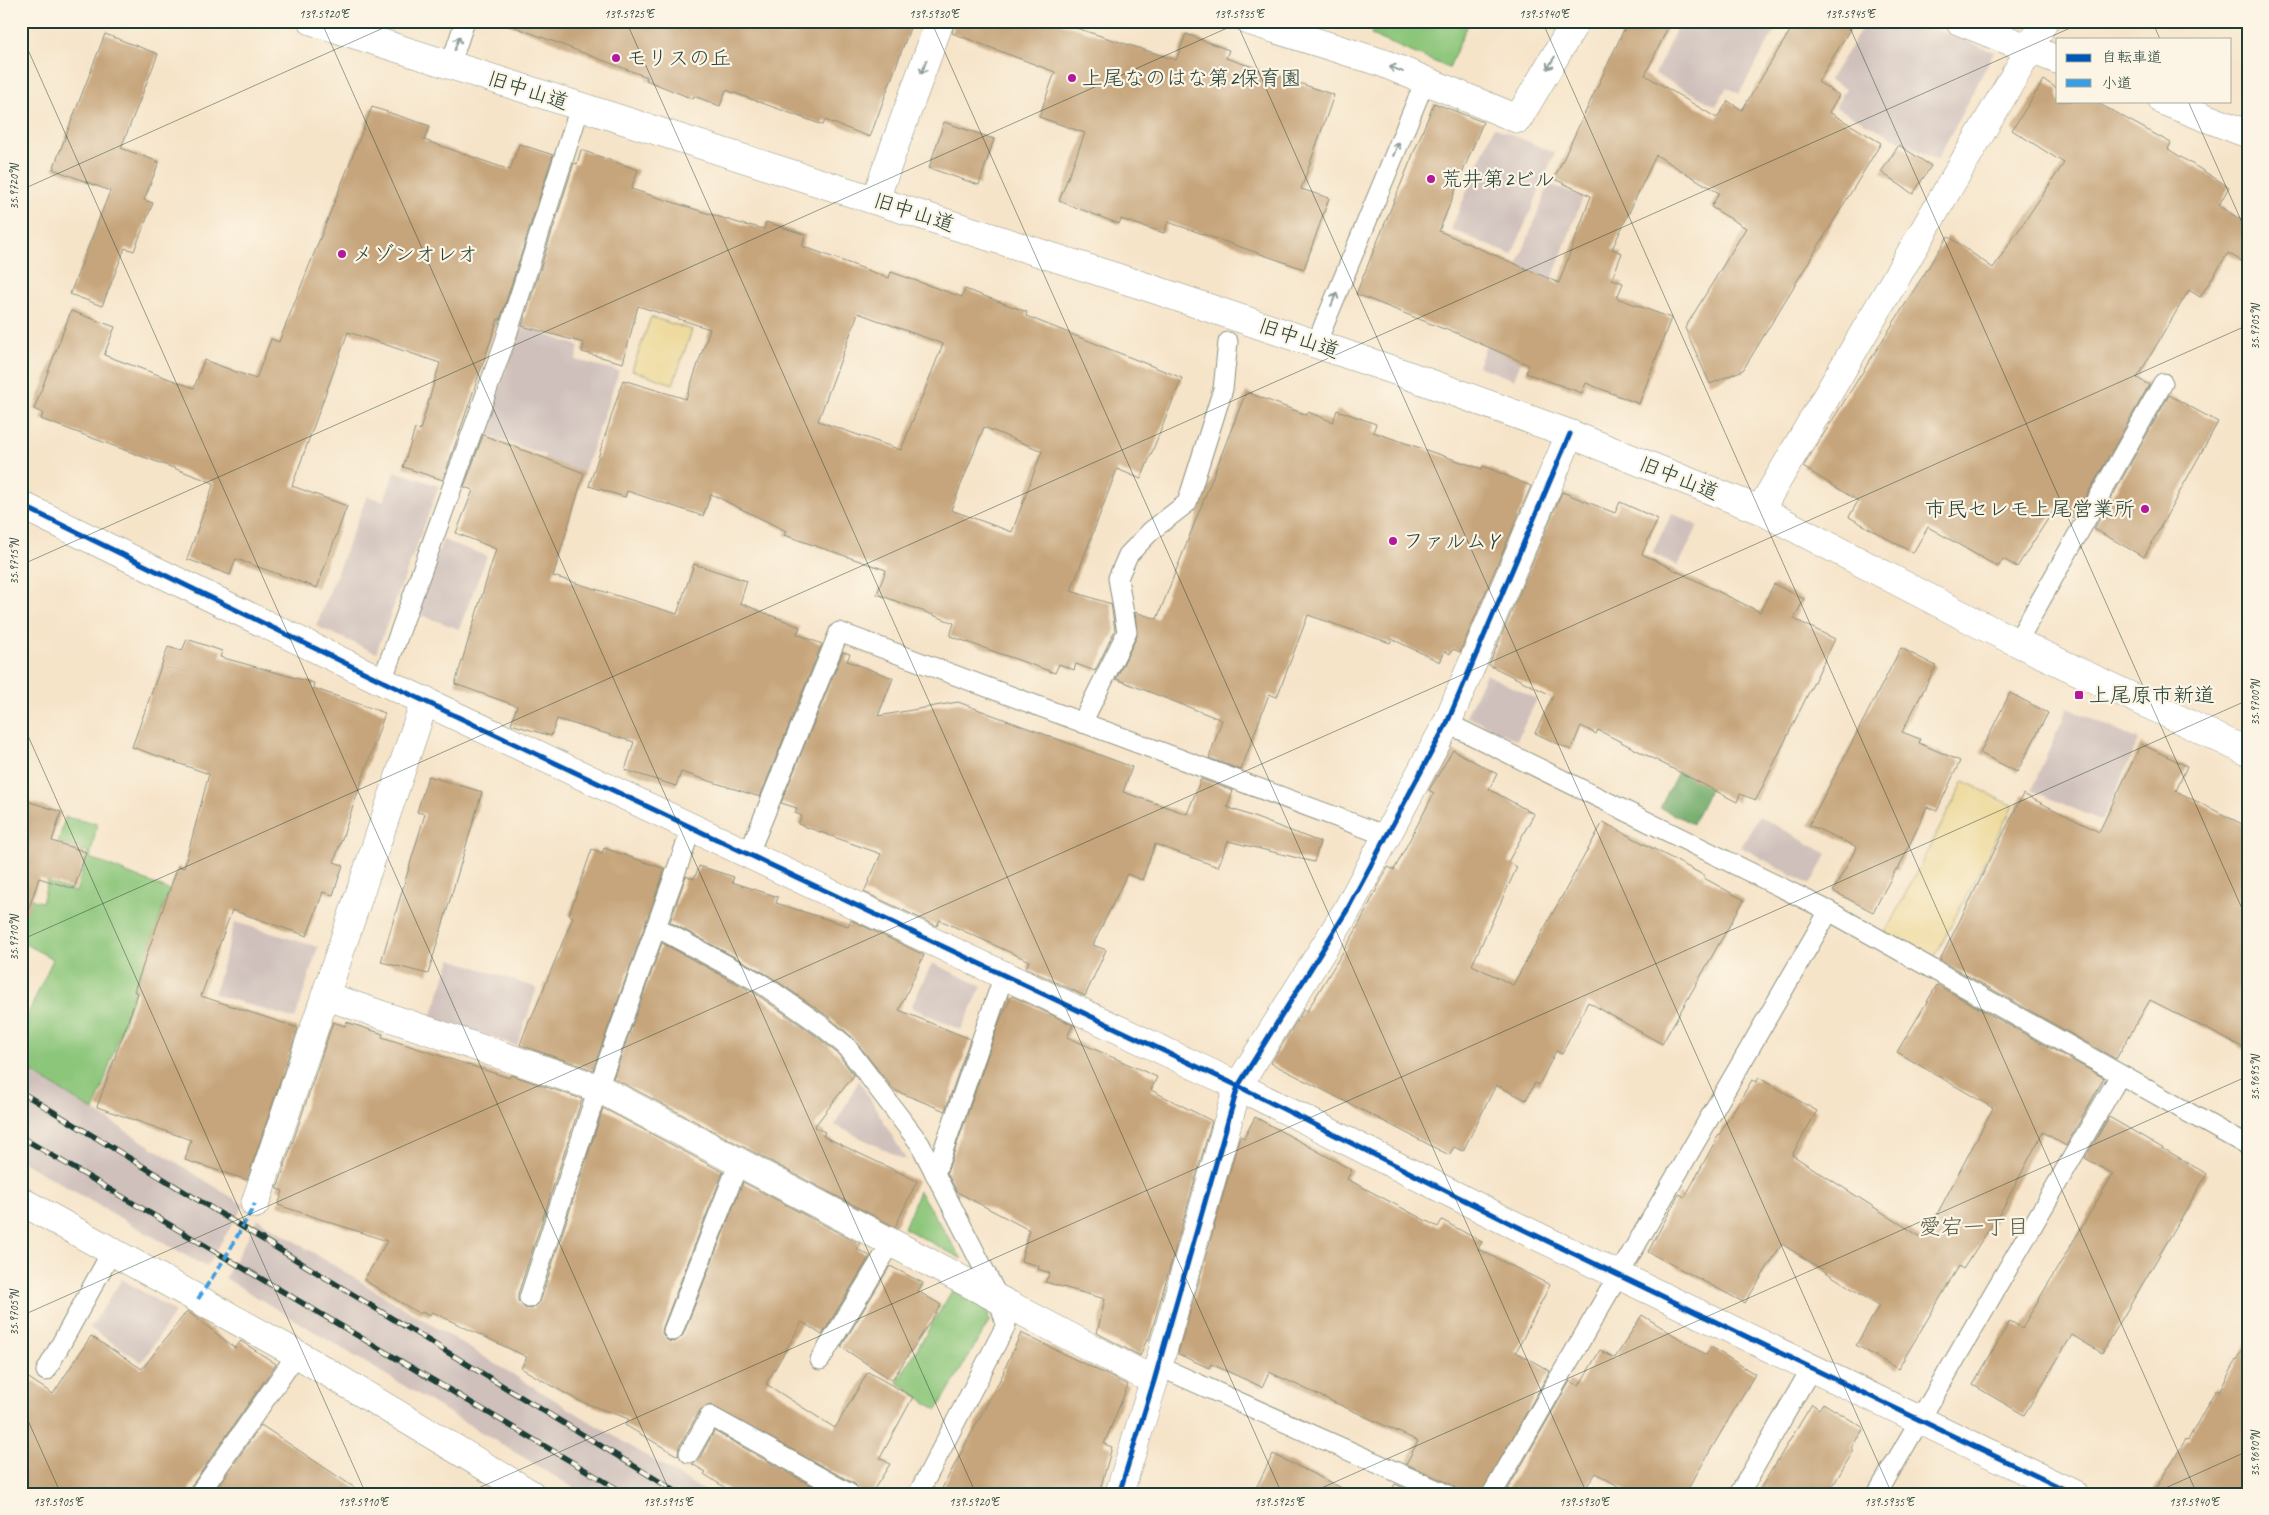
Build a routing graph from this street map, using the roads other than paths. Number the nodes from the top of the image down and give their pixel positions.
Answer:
1 (312, 21) edge
2 (465, 21) edge
3 (940, 21) edge
4 (1249, 21) edge
5 (1576, 21) edge
6 (1959, 21) edge
7 (2044, 21) edge
8 (2030, 49) junction
9 (2056, 59) edge
10 (450, 66) junction
11 (1424, 81) junction
12 (2167, 102) edge
13 (580, 107) junction
14 (2248, 134) edge
15 (875, 200) junction
16 (1228, 342) dead end
17 (1316, 344) junction
18 (2163, 383) dead end
19 (1570, 434) junction
20 (21, 506) edge
21 (1760, 510) junction
22 (2017, 642) junction
23 (382, 681) junction
24 (425, 700) junction
25 (1082, 723) junction
26 (1447, 723) junction
27 (2248, 752) edge
28 (692, 826) junction
29 (1387, 836) junction
30 (748, 853) junction
31 (1829, 911) junction
32 (656, 927) junction
33 (1004, 975) junction
34 (326, 996) junction
35 (2120, 1075) junction
36 (1238, 1086) junction
37 (598, 1088) junction
38 (2248, 1146) edge
39 (739, 1162) junction
40 (934, 1174) junction
41 (21, 1201) edge
42 (255, 1204) dead end
43 (892, 1242) junction
44 (112, 1251) junction
45 (1618, 1274) junction
46 (998, 1297) junction
47 (530, 1298) dead end
48 (673, 1331) dead end
49 (297, 1354) junction
50 (820, 1360) dead end
51 (1812, 1367) junction
52 (46, 1371) dead end
53 (1156, 1373) junction
54 (1920, 1420) junction
55 (689, 1453) dead end
56 (199, 1494) edge
57 (531, 1494) edge
58 (850, 1494) edge
59 (918, 1494) edge
60 (1118, 1494) edge
61 (1446, 1494) edge
62 (1492, 1494) edge
63 (1739, 1494) edge
64 (1877, 1494) edge
65 (2074, 1494) edge

1 - 10 street, 旧中山道
10 -> 2 lane
3 -> 15 street
11 -> 4 street
5 -> 11 street
6 - 8 street
7 - 8 street
8 - 9 street
8 - 21 street
10 - 13 street, 旧中山道
17 -> 11 lane
12 - 14 street
13 - 15 street, 旧中山道
13 - 23 lane
15 - 17 street, 旧中山道
16 - 25 lane
17 - 19 street, 旧中山道
18 - 22 lane
19 - 21 street, 旧中山道
19 - 26 street
20 - 23 street
21 - 22 street, 旧中山道
22 - 27 street, 旧中山道
23 - 24 street
24 - 28 street
24 - 34 street
25 - 29 lane
25 - 30 lane
26 - 29 street
26 - 31 lane
28 - 30 street
28 - 32 lane
29 - 36 street
30 - 33 street
31 - 35 lane
31 - 45 lane
32 - 37 lane
32 - 40 lane
33 - 36 street
33 - 40 lane
34 - 37 street
34 - 42 street
35 - 38 lane
35 - 54 lane
36 - 45 street
36 - 53 street
37 - 39 street
37 - 47 lane
39 - 43 street
39 - 48 lane
40 - 46 lane
41 - 44 street
43 - 46 street
43 - 50 lane
44 - 49 street
44 - 52 lane
45 - 51 street
45 - 62 lane
46 - 53 street
46 - 59 lane
49 - 56 lane
49 - 57 street
51 - 54 street
51 - 63 lane
53 - 60 street
53 - 61 lane
54 - 64 lane
54 - 65 street
55 - 58 lane

